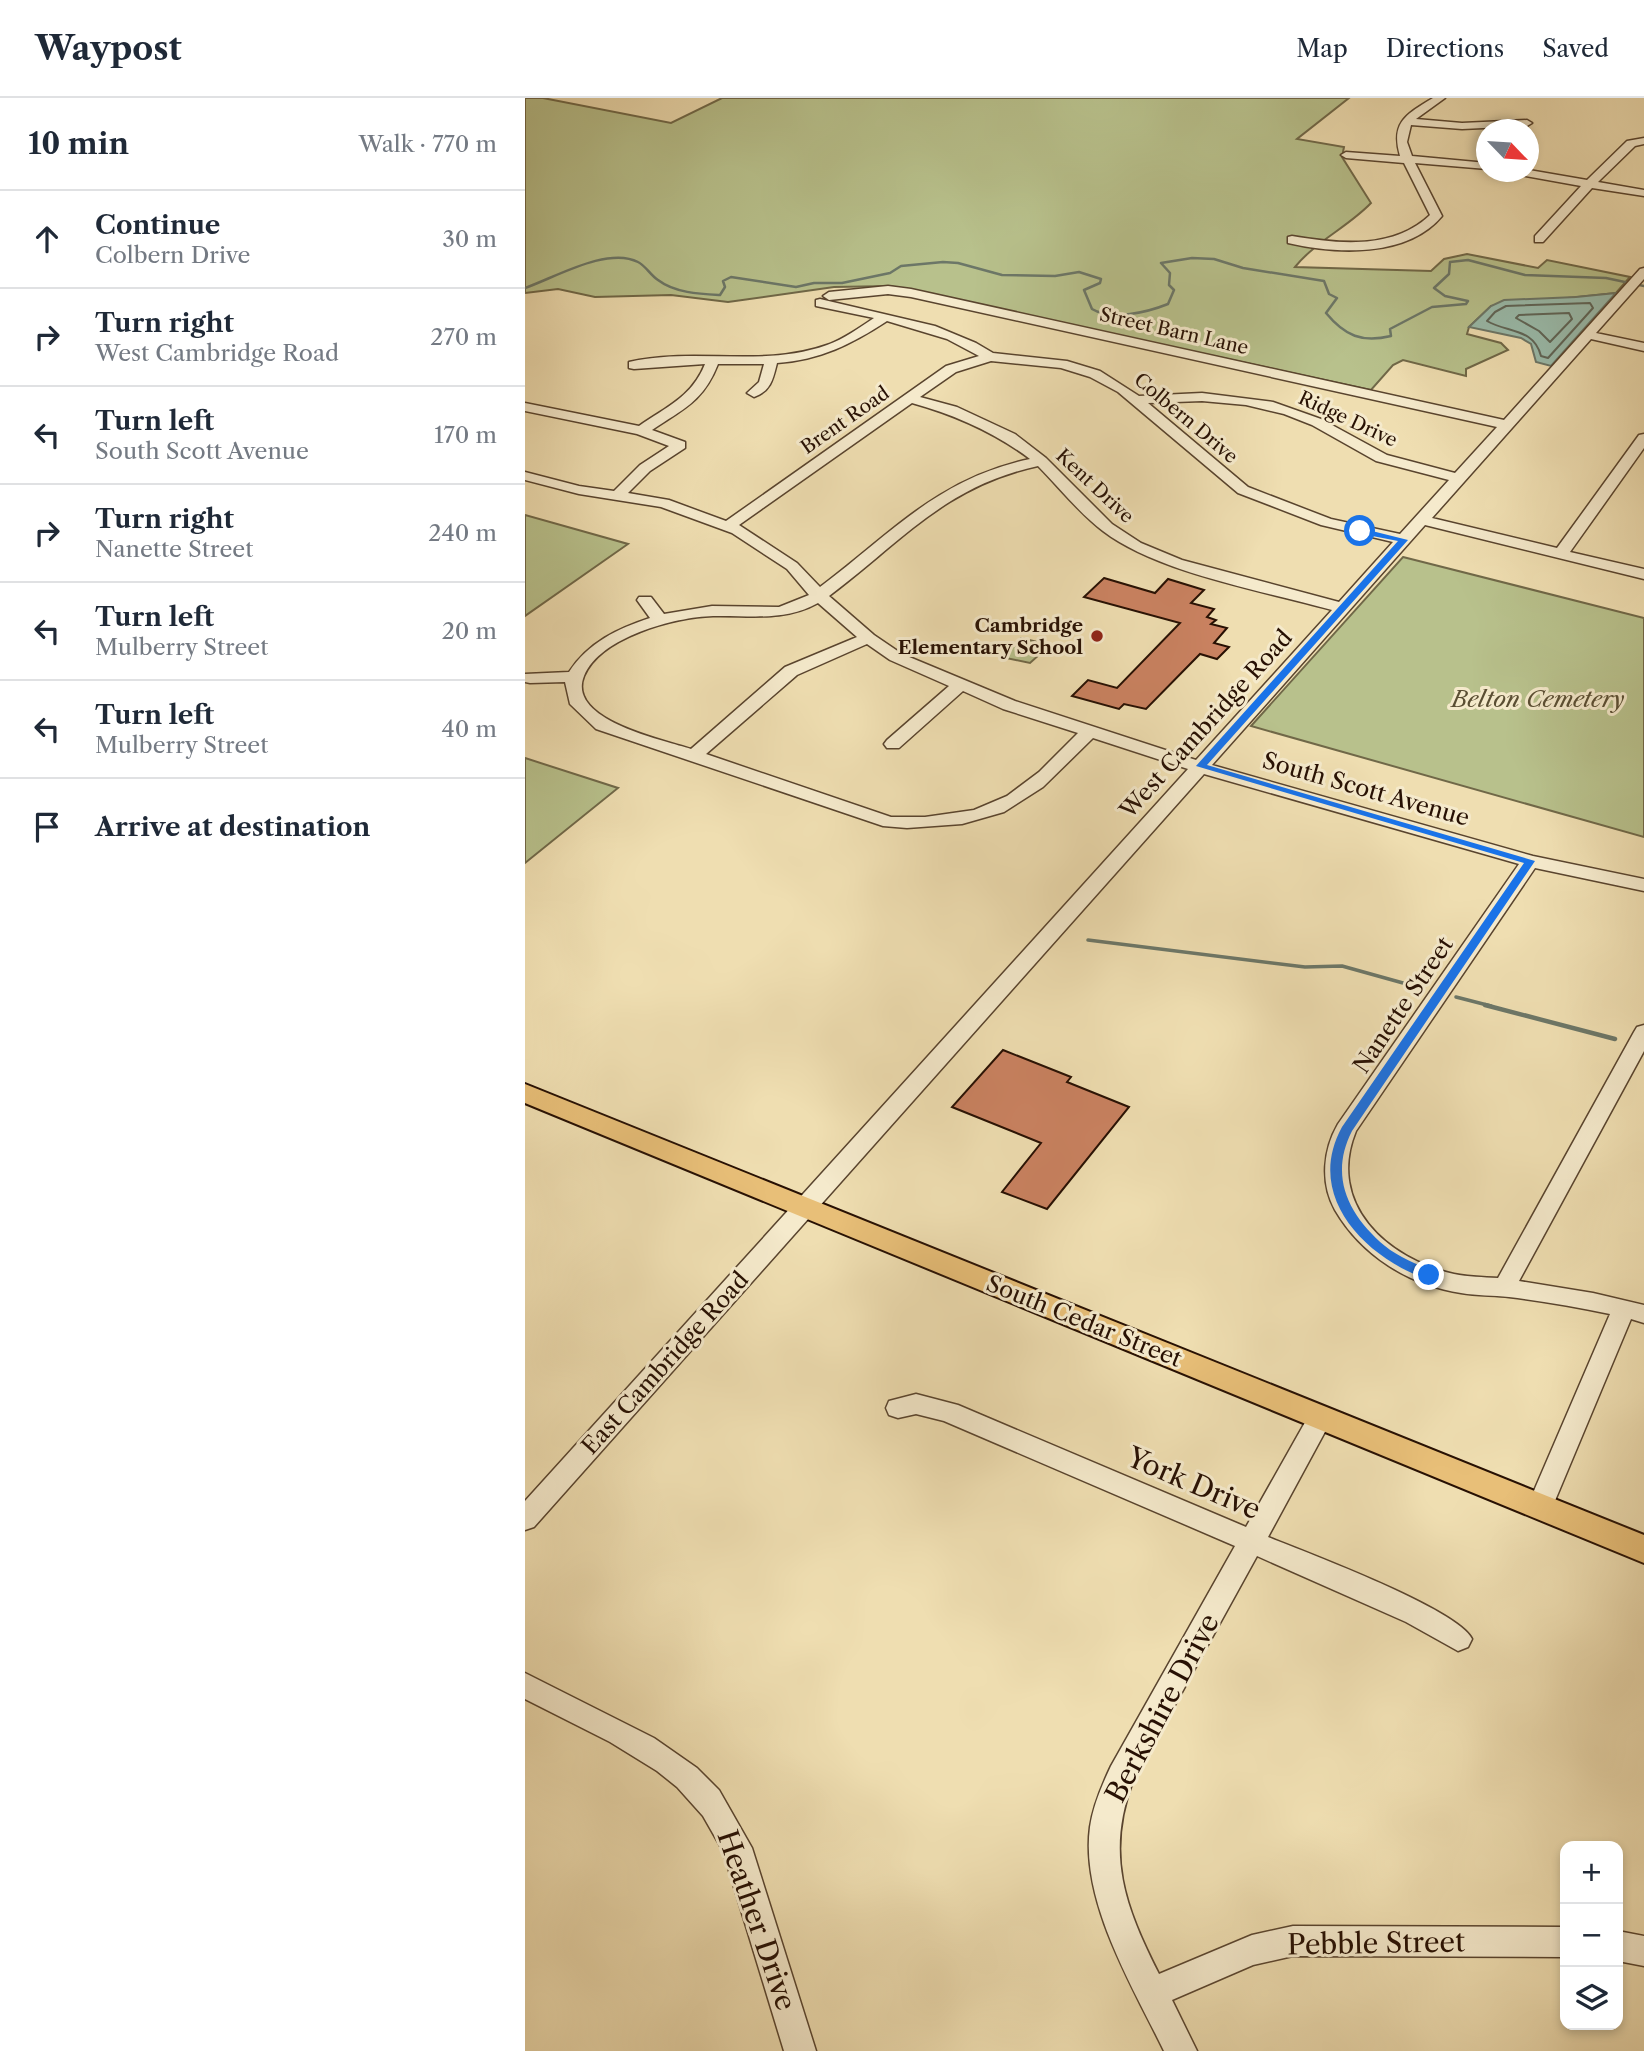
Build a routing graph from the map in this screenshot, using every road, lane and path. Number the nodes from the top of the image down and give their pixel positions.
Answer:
1 (1440, 98) edge
2 (1407, 121) junction
3 (1476, 126) edge
4 (1642, 141) dead end
5 (1346, 155) dead end
6 (1407, 161) junction
7 (1476, 165) edge
8 (1539, 175) edge
9 (1590, 183) junction
10 (1644, 192) edge
11 (1539, 239) dead end
12 (1292, 240) dead end
13 (1637, 280) edge
14 (824, 300) joint
15 (883, 318) junction
16 (1588, 335) junction
17 (1644, 347) edge
18 (990, 357) junction
19 (772, 359) junction
20 (713, 360) junction
21 (634, 365) dead end
22 (754, 393) dead end
23 (909, 398) junction
24 (1135, 400) junction
25 (525, 407) edge
26 (1508, 425) junction
27 (641, 431) junction
28 (1644, 438) edge
29 (1041, 461) junction
30 (525, 476) edge
31 (1459, 478) junction
32 (618, 495) junction
33 (1422, 520) junction
34 (728, 526) junction
35 (1404, 540) junction
36 (1561, 554) junction
37 (1644, 574) edge
38 (818, 595) junction
39 (645, 600) dead end
40 (1343, 608) junction
41 (661, 621) junction
42 (868, 638) junction
43 (530, 677) dead end
44 (574, 677) junction
45 (960, 685) junction
46 (1091, 730) junction
47 (893, 744) dead end
48 (693, 757) junction
49 (1200, 766) junction
50 (1530, 861) junction
51 (1644, 885) edge
52 (1644, 1032) edge
53 (525, 1093) edge
54 (804, 1208) junction
55 (1504, 1288) junction
56 (1634, 1311) edge
57 (898, 1408) dead end
58 (1321, 1417) junction
59 (1540, 1507) junction
60 (525, 1519) edge
61 (1251, 1542) junction
62 (1644, 1549) edge
63 (1458, 1639) dead end
64 (525, 1685) edge
65 (1560, 1942) edge
66 (1623, 1947) edge
67 (1644, 1951) edge
68 (1153, 1992) junction
69 (800, 2051) edge
70 (1181, 2051) edge

1 - 2 street
2 - 3 street
2 - 6 street
4 - 9 street
5 - 6 street
6 - 7 street
6 - 12 street
8 - 9 street
9 - 10 street
9 - 11 street
13 - 16 street, West Cambridge Road
14 - 15 street, Colbern Drive
14 - 26 street, Street Barn Lane
15 - 18 street, Colbern Drive
15 - 19 street
16 - 17 street
16 - 26 street, West Cambridge Road
18 - 23 street, Brent Road
18 - 24 street, Colbern Drive
19 - 20 street
19 - 22 street
20 - 21 street
20 - 27 street
23 - 29 street, Kent Drive
23 - 34 street, Brent Road
24 - 31 street, Ridge Drive
24 - 35 street, Colbern Drive
25 - 27 street
26 - 31 street, West Cambridge Road
27 - 32 street
28 - 36 street
29 - 38 street
29 - 40 street, Kent Drive
30 - 32 street
31 - 33 street, West Cambridge Road
32 - 34 street
33 - 35 street, West Cambridge Road
33 - 36 street
34 - 38 street, South Scott Avenue
35 - 40 street, West Cambridge Road
36 - 37 street
38 - 41 street
38 - 42 street, South Scott Avenue
39 - 41 street
40 - 49 street, West Cambridge Road
41 - 44 street
42 - 45 street, South Scott Avenue
42 - 48 street
43 - 44 street
44 - 48 street
45 - 46 street, South Scott Avenue
45 - 47 street
46 - 48 street
46 - 49 street, South Scott Avenue
49 - 50 street, South Scott Avenue
49 - 54 street, West Cambridge Road
50 - 51 street, South Scott Avenue
50 - 55 street, Nanette Street
52 - 55 street
53 - 54 main road, South Cedar Street
54 - 58 main road, South Cedar Street
54 - 60 street, East Cambridge Road
55 - 56 street
56 - 59 street
57 - 61 street, York Drive
58 - 59 main road, South Cedar Street
58 - 61 street, Berkshire Drive
59 - 62 main road, South Cedar Street
61 - 63 street, York Drive
61 - 68 street, Berkshire Drive
64 - 69 street, Heather Drive
65 - 68 street, Pebble Street
66 - 67 street
68 - 70 street, Berkshire Drive

